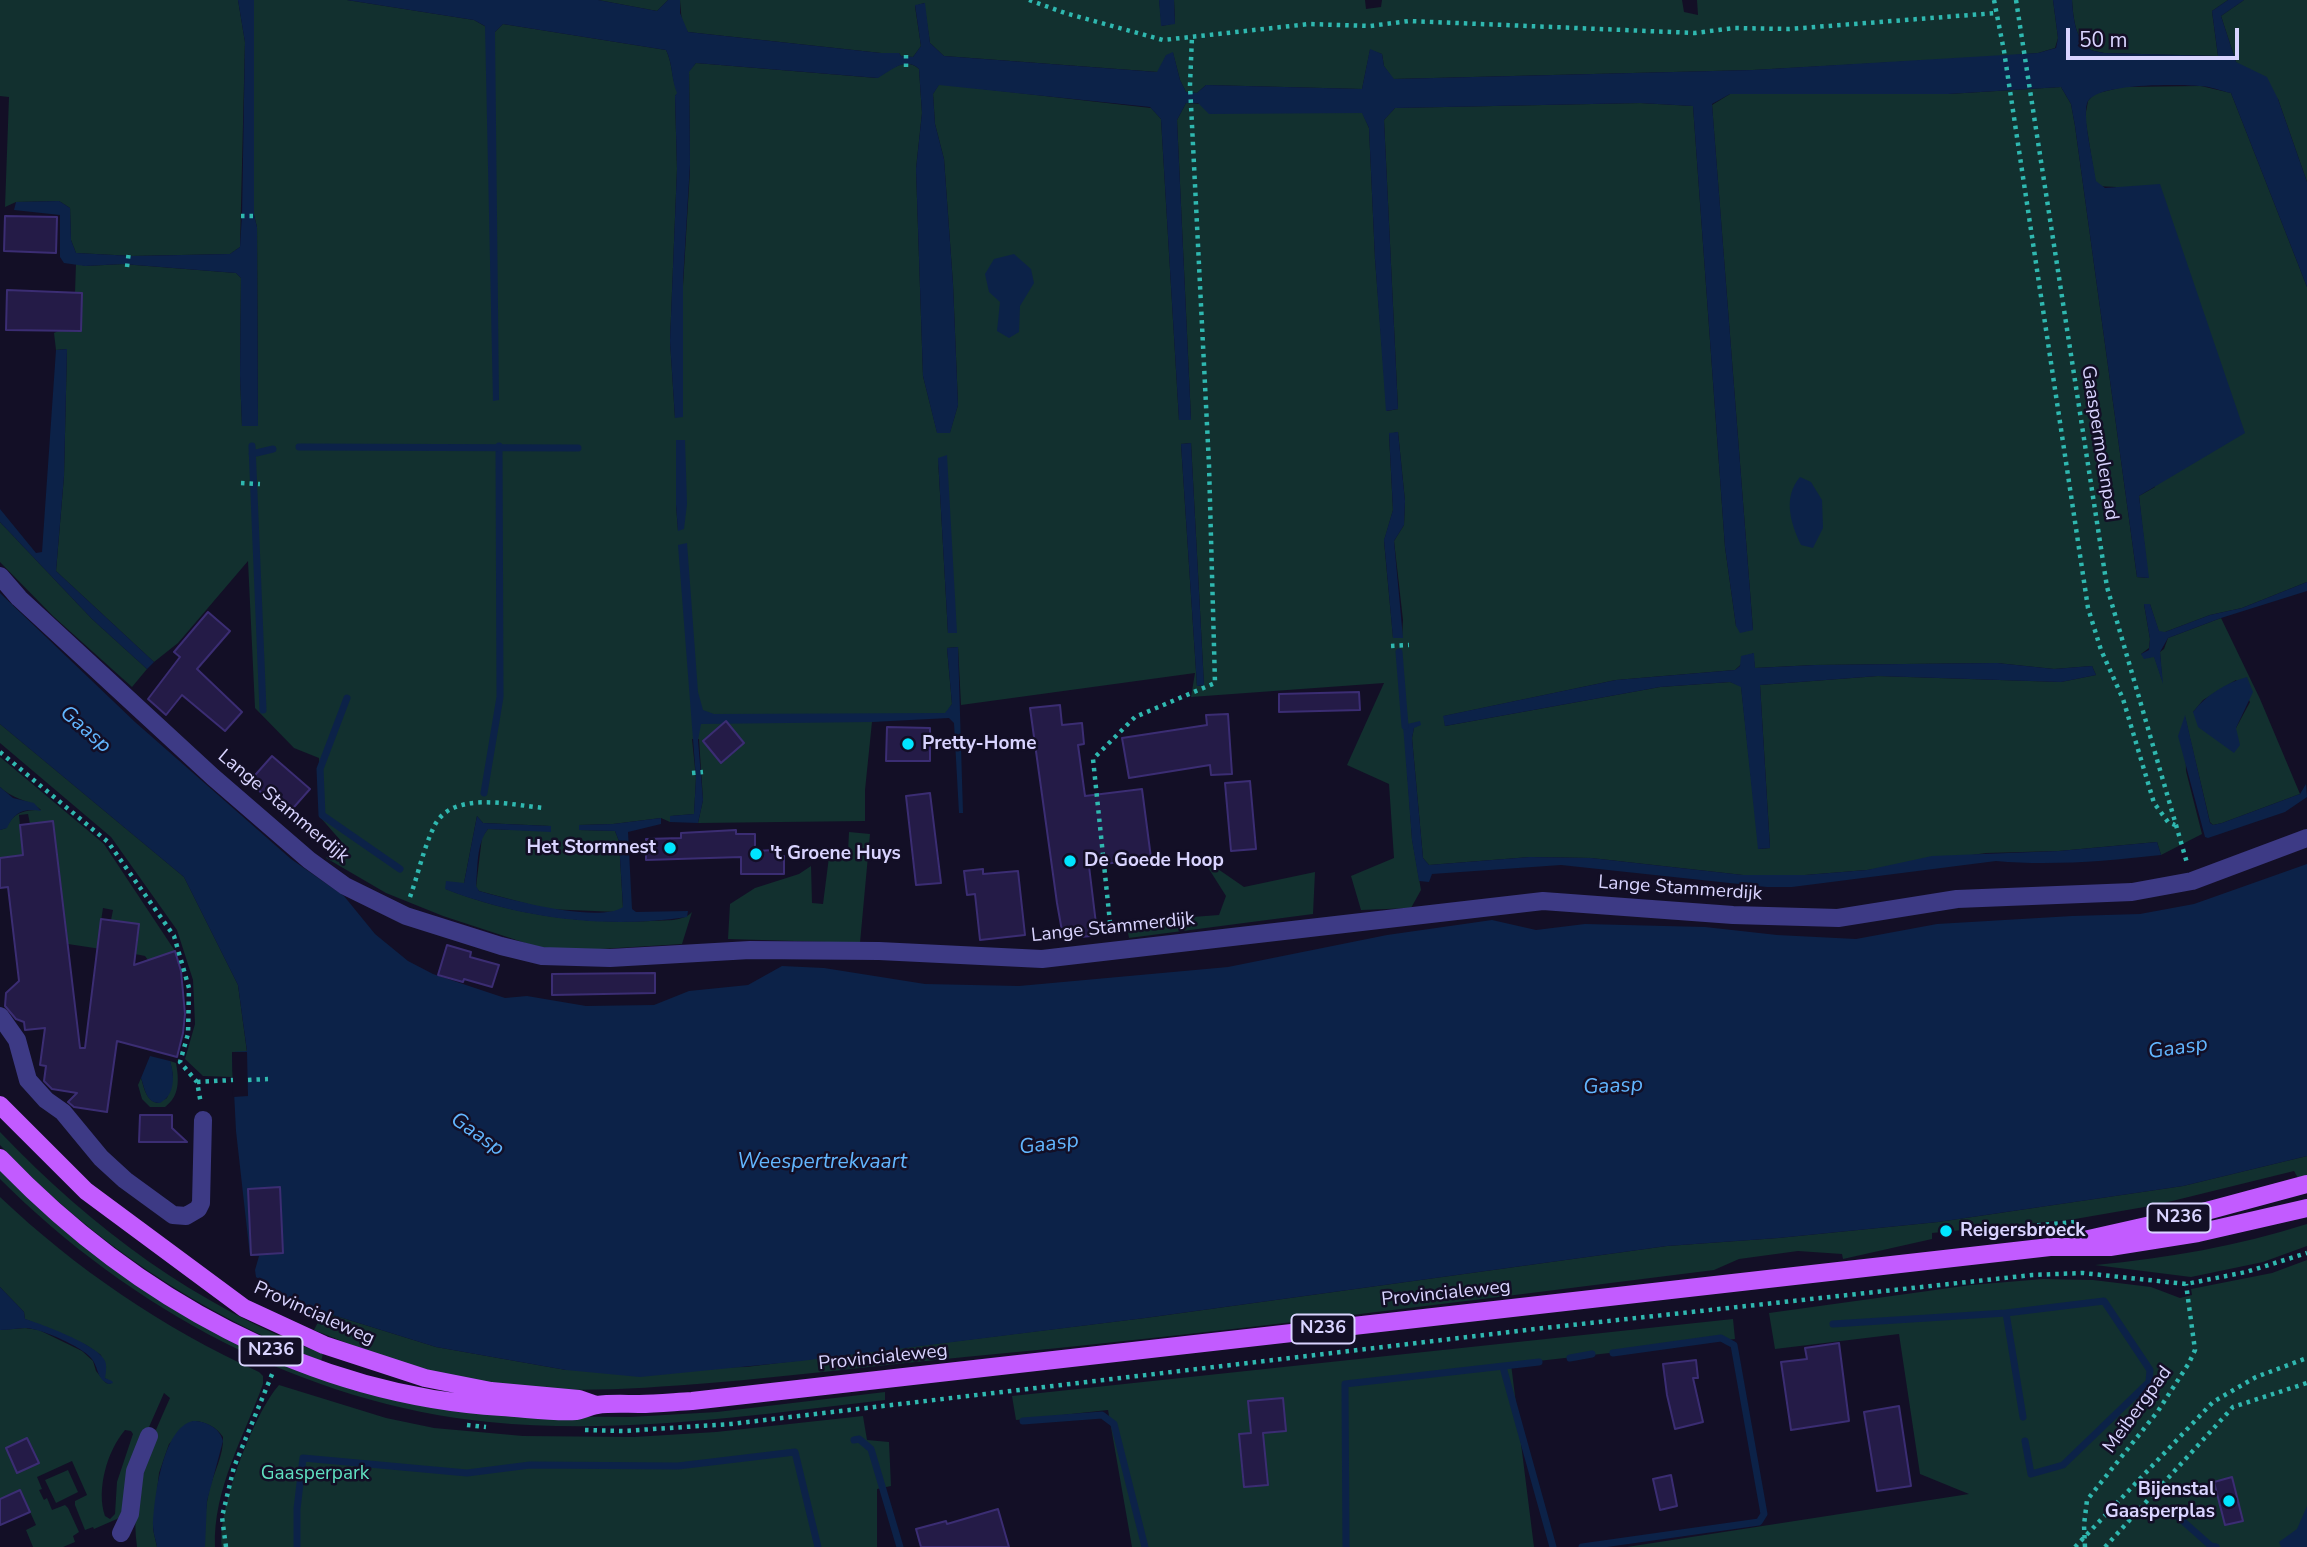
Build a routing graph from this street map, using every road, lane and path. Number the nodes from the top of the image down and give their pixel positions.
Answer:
1 (1029, 0) edge
2 (1994, 0) edge
3 (2016, 0) edge
4 (1996, 13) junction
5 (1192, 36) junction
6 (906, 53) dead end
7 (906, 67) dead end
8 (241, 216) dead end
9 (256, 216) dead end
10 (129, 251) dead end
11 (127, 267) dead end
12 (241, 484) dead end
13 (260, 484) dead end
14 (0, 576) edge
15 (1409, 645) dead end
16 (1391, 646) dead end
17 (0, 752) edge
18 (703, 772) dead end
19 (692, 773) dead end
20 (544, 808) dead end
21 (2176, 825) junction
22 (2307, 838) edge
23 (2192, 881) junction
24 (404, 914) junction
25 (1113, 951) junction
26 (0, 1016) edge
27 (268, 1079) dead end
28 (233, 1080) dead end
29 (248, 1080) dead end
30 (197, 1082) junction
31 (0, 1105) edge
32 (203, 1120) joint
33 (0, 1158) edge
34 (2307, 1184) edge
35 (2307, 1208) edge
36 (2050, 1247) junction
37 (2186, 1284) dead end
38 (2307, 1358) edge
39 (273, 1372) dead end
40 (2307, 1383) edge
41 (596, 1405) junction
42 (149, 1436) dead end
43 (121, 1533) dead end
44 (2084, 1540) junction
45 (226, 1547) edge
46 (2075, 1547) edge
47 (2085, 1547) edge
48 (2105, 1547) edge

1 - 5 path
2 - 4 path
3 - 21 path, Gaaspermolenpad
4 - 5 path
4 - 21 path
5 - 25 path
6 - 7 path
8 - 9 path
10 - 11 path
12 - 13 path
14 - 24 street, Lange Stammerdijk
15 - 16 path
17 - 30 path
18 - 19 path
20 - 24 path
21 - 23 path, Gaaspermolenpad
22 - 23 street, Lange Stammerdijk
23 - 25 street, Lange Stammerdijk
24 - 25 street, Lange Stammerdijk
26 - 32 street
27 - 29 path
28 - 30 path
30 - 32 path
31 - 41 main road, Provincialeweg / N236
33 - 41 main road, Provincialeweg / N236
34 - 36 main road, Provincialeweg / N236
35 - 36 main road, Provincialeweg / N236
36 - 41 main road, Provincialeweg / N236
37 - 44 path, Meibergpad
38 - 44 path
39 - 45 path
40 - 48 path
42 - 43 street
44 - 46 path
44 - 47 path, Meibergpad

